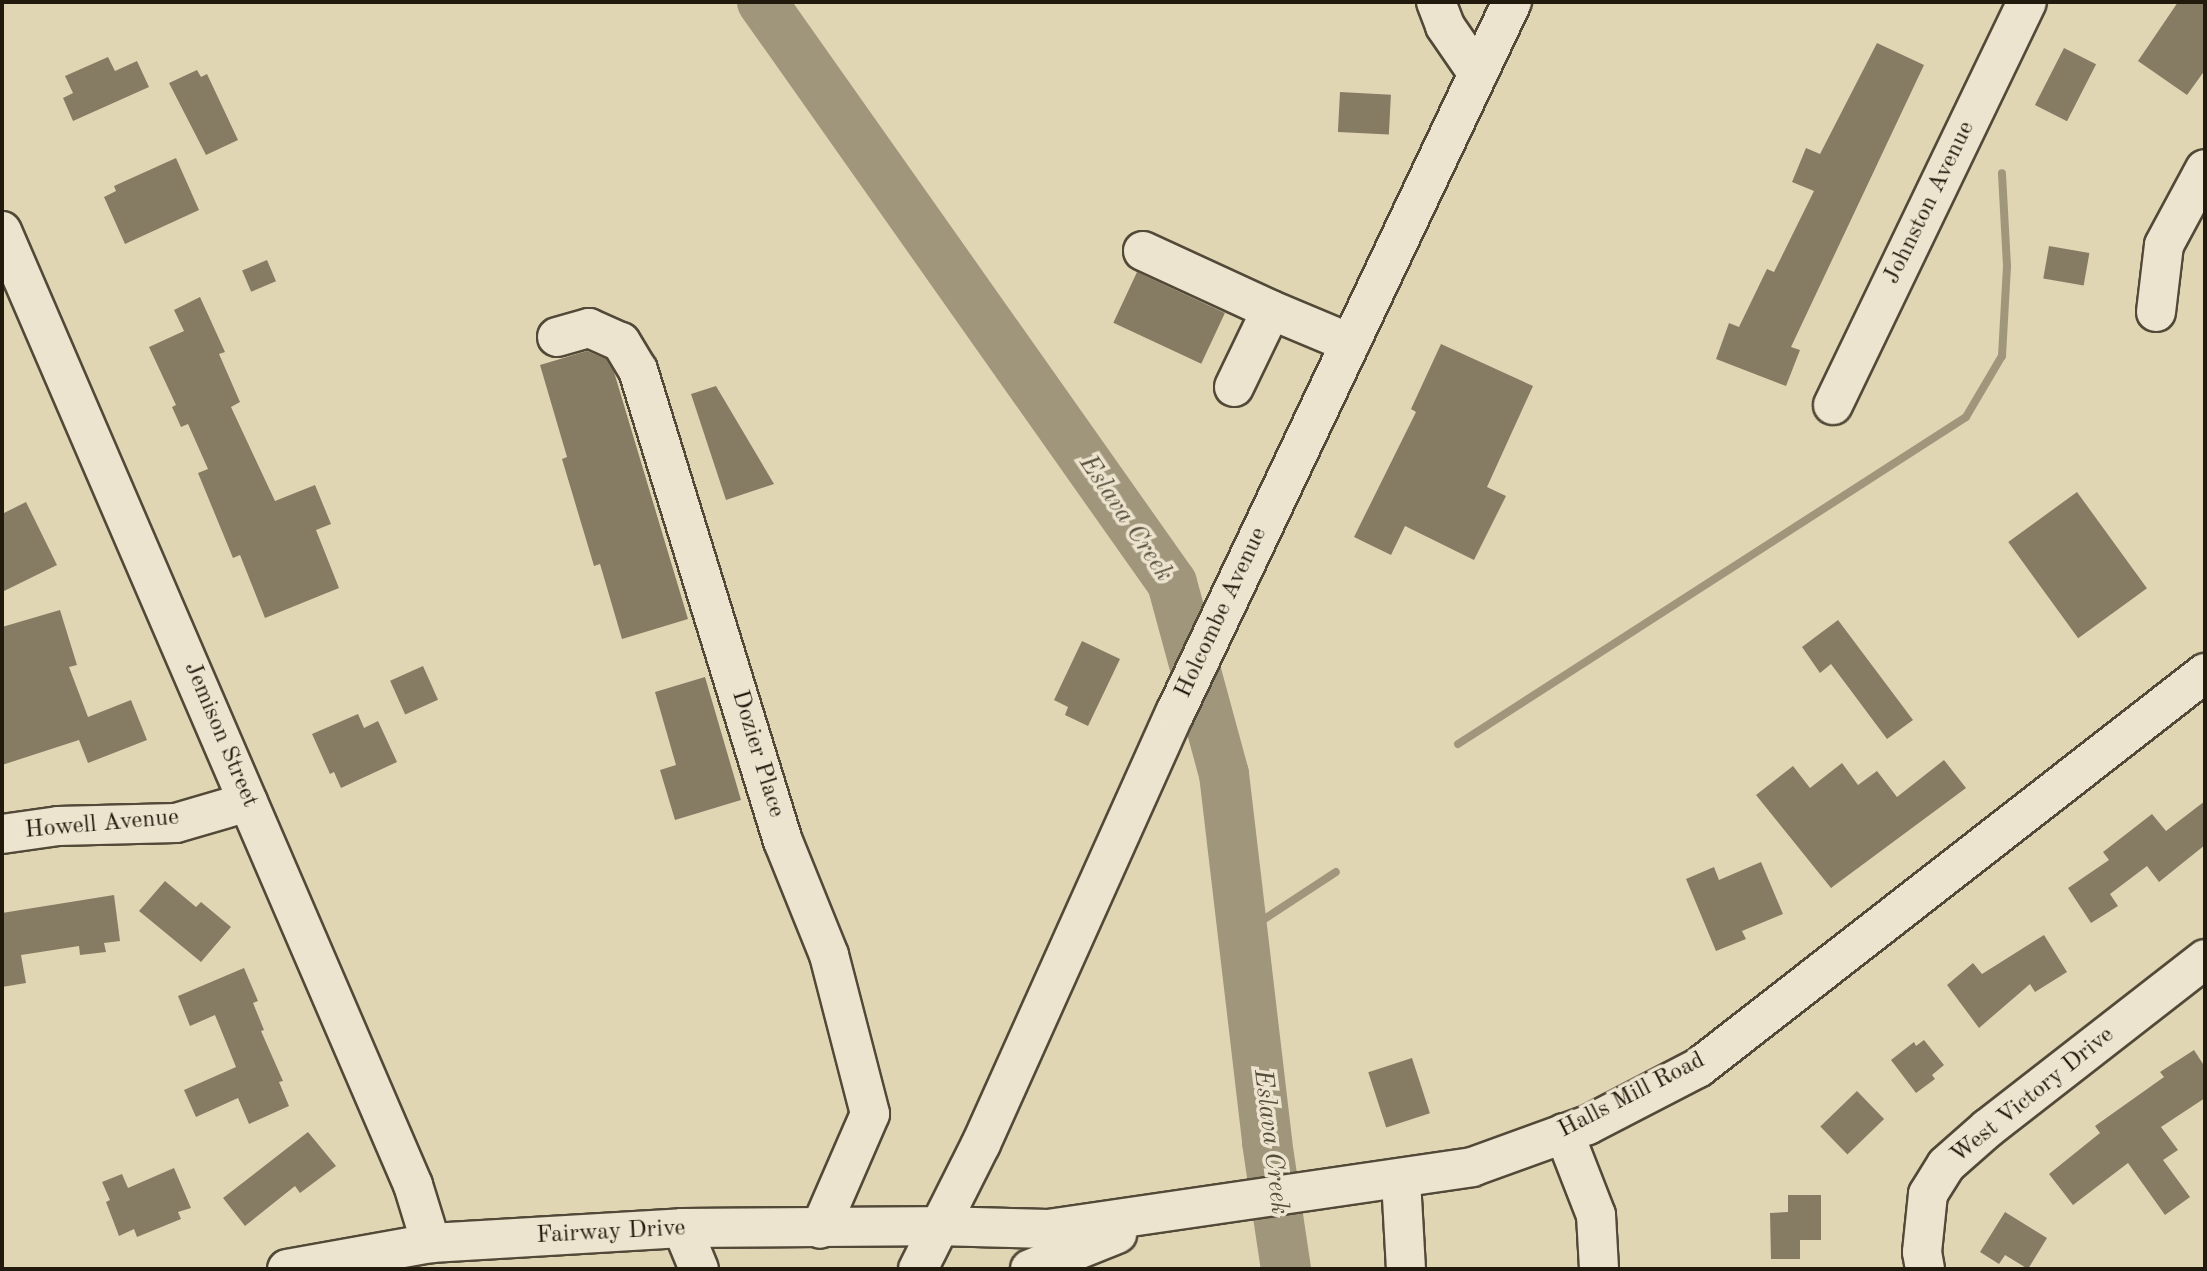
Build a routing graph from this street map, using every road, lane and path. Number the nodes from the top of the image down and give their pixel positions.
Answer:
1 (1436, 2) edge
2 (1512, 2) edge
3 (2027, 2) edge
4 (1478, 74) junction
5 (2205, 169) edge
6 (2, 231) edge
7 (1143, 251) dead end
8 (1271, 310) junction
9 (2156, 312) dead end
10 (557, 337) dead end
11 (1350, 343) junction
12 (1234, 387) dead end
13 (1833, 405) dead end
14 (2205, 673) edge
15 (248, 802) junction
16 (2, 834) edge
17 (2205, 959) edge
18 (1564, 1133) junction
19 (1401, 1180) junction
20 (1186, 1208) junction
21 (937, 1226) junction
22 (682, 1228) junction
23 (820, 1229) junction
24 (431, 1243) junction
25 (390, 1258) edge
26 (287, 1269) edge
27 (699, 1269) edge
28 (918, 1269) edge
29 (1030, 1269) edge
30 (1406, 1269) edge
31 (1599, 1269) edge
32 (1925, 1269) edge

1 - 4 street
2 - 4 street, Holcombe Avenue
3 - 13 street, Johnston Avenue
4 - 11 street, Holcombe Avenue
5 - 9 street
6 - 15 street, Jemison Street
7 - 8 street
8 - 11 street
8 - 12 street
10 - 23 street, Dozier Place
11 - 21 street, Holcombe Avenue
14 - 18 street, Halls Mill Road
15 - 16 street, Howell Avenue
15 - 24 street, Jemison Street
17 - 32 street, West Victory Drive
18 - 19 street, Halls Mill Road
18 - 31 street
19 - 20 street, Halls Mill Road
19 - 30 street
20 - 21 street, Halls Mill Road
20 - 29 street
21 - 23 street, Fairway Drive
21 - 28 street
22 - 23 street, Fairway Drive
22 - 24 street, Fairway Drive
22 - 27 street
24 - 25 street, Fairway Drive
25 - 26 street, Fairway Drive

